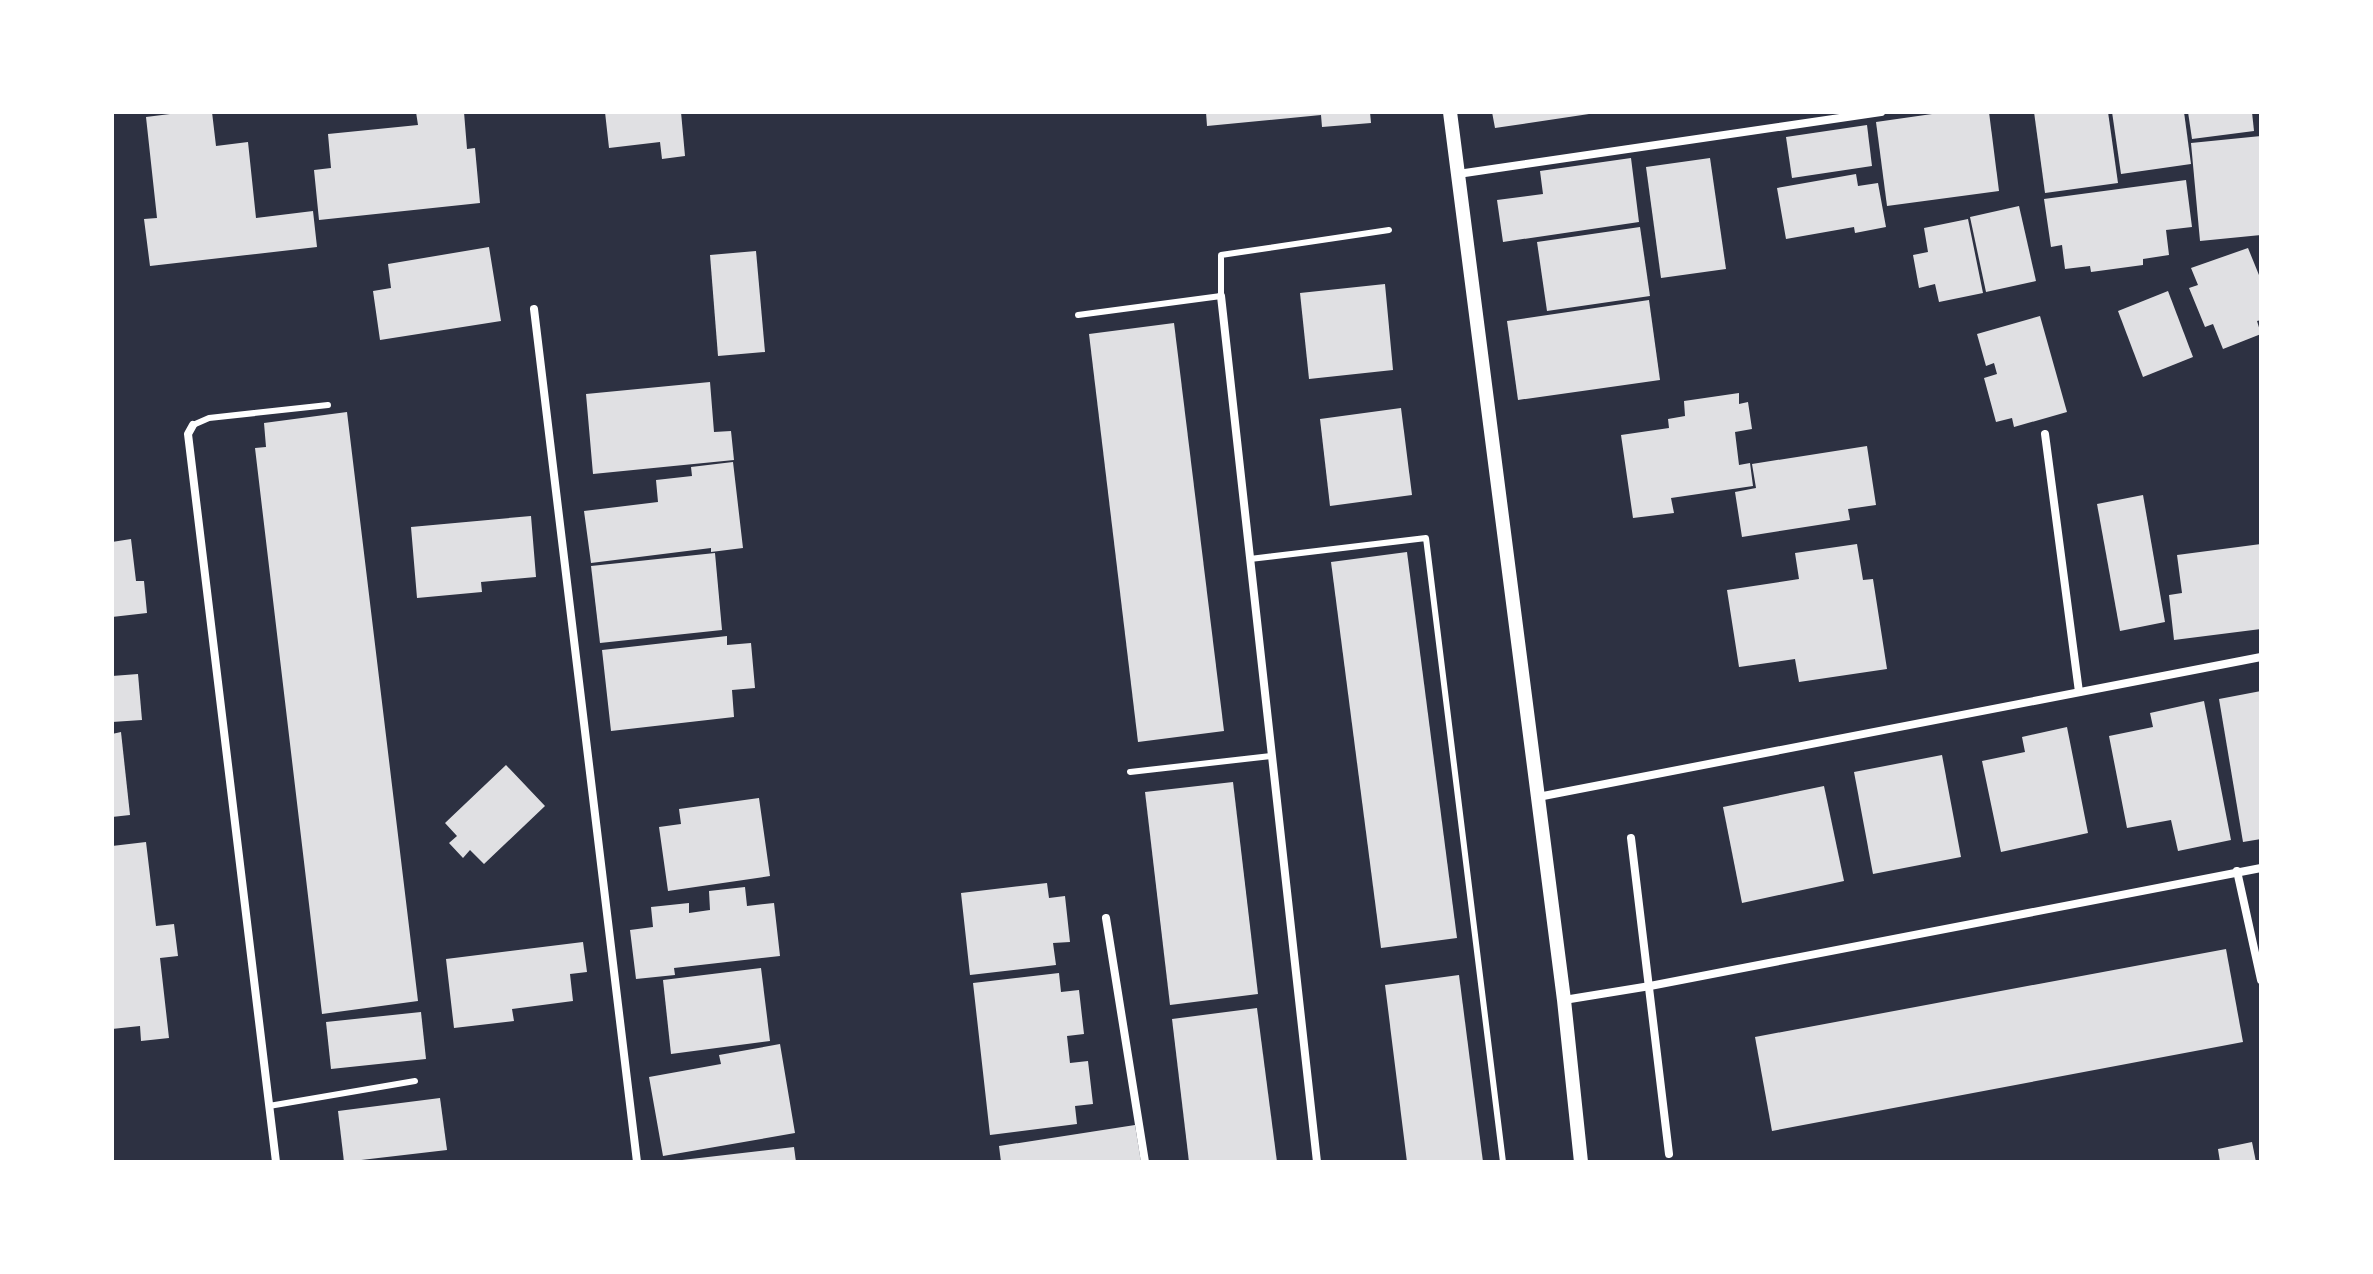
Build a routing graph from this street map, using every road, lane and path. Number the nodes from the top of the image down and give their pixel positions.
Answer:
1 (1450, 112) edge
2 (1881, 112) edge
3 (1458, 174) junction
4 (1389, 230) dead end
5 (1221, 296) junction
6 (534, 309) dead end
7 (1078, 315) dead end
8 (328, 405) dead end
9 (193, 425) joint
10 (2045, 434) dead end
11 (1250, 559) junction
12 (2261, 657) edge
13 (2079, 692) junction
14 (1271, 756) junction
15 (1130, 772) dead end
16 (1538, 797) junction
17 (1631, 838) dead end
18 (2261, 868) edge
19 (2237, 871) junction
20 (1106, 918) dead end
21 (2261, 980) edge
22 (1650, 986) junction
23 (1564, 1000) junction
24 (415, 1081) dead end
25 (269, 1106) junction
26 (1669, 1154) dead end
27 (276, 1162) edge
28 (637, 1162) edge
29 (1145, 1162) edge
30 (1317, 1162) edge
31 (1503, 1162) edge
32 (1581, 1162) edge

1 - 3 street
2 - 3 street
3 - 16 street
4 - 5 lane
5 - 7 lane
5 - 11 street
6 - 28 street
8 - 9 lane
9 - 25 street
10 - 13 street
11 - 14 street
11 - 31 lane
12 - 13 street
13 - 16 street
14 - 15 lane
14 - 30 street
16 - 23 street
17 - 22 street
18 - 19 street
19 - 21 street
19 - 22 street
20 - 29 street
22 - 23 street
22 - 26 street
23 - 32 street
24 - 25 lane
25 - 27 street

